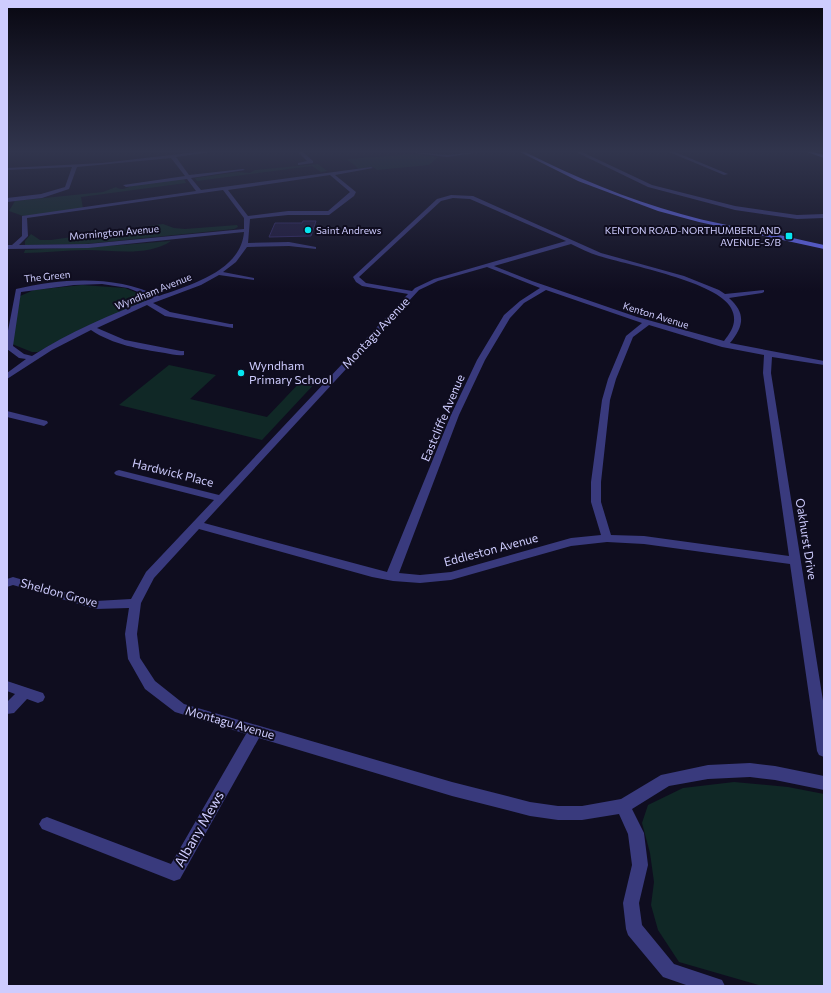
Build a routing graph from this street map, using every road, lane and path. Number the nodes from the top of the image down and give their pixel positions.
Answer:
1 (22, 198) edge
2 (161, 198) edge
3 (232, 198) edge
4 (349, 198) edge
5 (443, 198) edge
6 (474, 198) edge
7 (627, 198) edge
8 (698, 198) edge
9 (7, 200) edge
10 (824, 216) edge
11 (247, 218) junction
12 (247, 230) junction
13 (570, 242) junction
14 (245, 245) junction
15 (7, 247) edge
16 (14, 247) junction
17 (824, 247) edge
18 (314, 248) dead end
19 (487, 266) junction
20 (217, 273) junction
21 (252, 279) dead end
22 (545, 288) junction
23 (762, 291) dead end
24 (413, 293) junction
25 (725, 296) junction
26 (160, 299) junction
27 (148, 303) junction
28 (647, 323) junction
29 (230, 326) dead end
30 (92, 327) junction
31 (725, 345) junction
32 (181, 353) dead end
33 (768, 355) junction
34 (32, 358) junction
35 (824, 363) edge
36 (7, 377) edge
37 (7, 414) edge
38 (44, 423) dead end
39 (119, 473) dead end
40 (221, 499) junction
41 (197, 525) junction
42 (607, 538) junction
43 (796, 561) junction
44 (393, 578) junction
45 (7, 583) edge
46 (135, 602) junction
47 (7, 686) edge
48 (25, 692) junction
49 (38, 696) dead end
50 (9, 710) dead end
51 (256, 730) junction
52 (824, 751) edge
53 (824, 782) edge
54 (623, 806) junction
55 (47, 824) dead end
56 (716, 986) edge

1 - 9 street
2 - 16 street
3 - 11 street
4 - 11 street
5 - 24 street
6 - 13 street
7 - 17 street
8 - 10 street
11 - 12 street
12 - 14 street
12 - 16 street, Mornington Avenue
13 - 19 street, Montagu Avenue
13 - 25 street
14 - 18 street
14 - 20 street, Wyndham Avenue
15 - 16 street, Mornington Avenue
19 - 22 street, Kenton Avenue
19 - 24 street, Montagu Avenue
20 - 21 street
20 - 26 street, Wyndham Avenue
22 - 28 street, Kenton Avenue
22 - 44 street, Eastcliffe Avenue
23 - 25 street
24 - 40 street, Montagu Avenue
25 - 31 street
26 - 27 street, Wyndham Avenue
26 - 34 street, The Green
27 - 29 street
27 - 30 street, Wyndham Avenue
28 - 31 street, Kenton Avenue
28 - 42 street
30 - 32 street
30 - 34 street, Wyndham Avenue
31 - 33 street, Kenton Avenue
33 - 35 street, Kenton Avenue
33 - 43 street, Oakhurst Drive
34 - 36 street, Wyndham Avenue
37 - 38 street
39 - 40 street, Hardwick Place
40 - 41 street, Montagu Avenue
41 - 44 street, Eddleston Avenue
41 - 46 street, Montagu Avenue
42 - 43 street, Eddleston Avenue
42 - 44 street, Eddleston Avenue
43 - 52 street, Oakhurst Drive
45 - 46 street, Sheldon Grove
46 - 51 street, Montagu Avenue
47 - 48 street
48 - 49 street
48 - 50 street
51 - 54 street, Montagu Avenue
51 - 55 street, Albany Mews
53 - 54 street, Montagu Avenue
54 - 56 street

